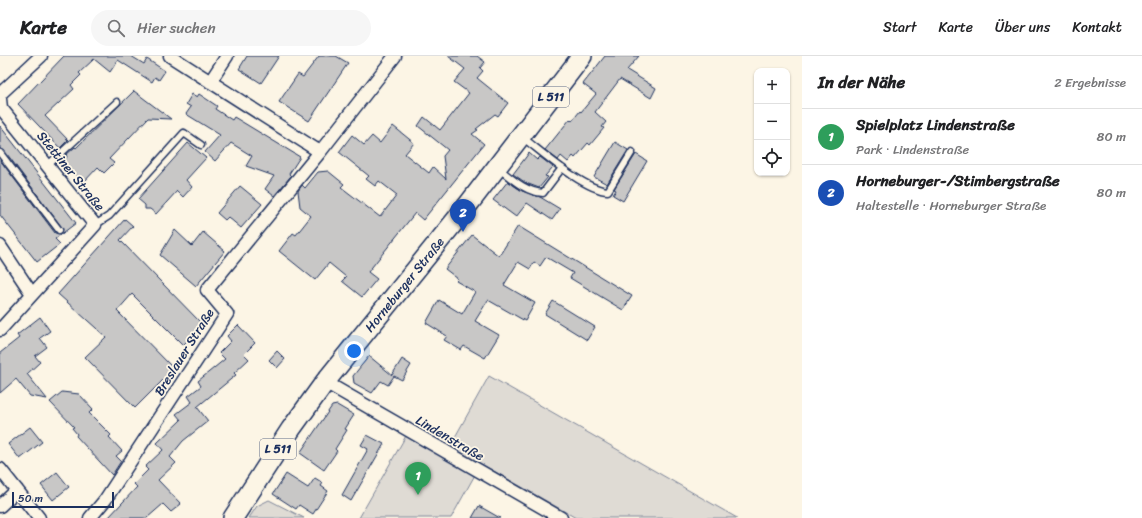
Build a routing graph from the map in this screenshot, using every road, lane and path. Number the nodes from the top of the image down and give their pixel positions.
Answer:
1 (41, 56) edge
2 (170, 56) edge
3 (227, 56) edge
4 (395, 56) edge
5 (582, 56) edge
6 (210, 82) junction
7 (0, 94) edge
8 (116, 102) dead end
9 (0, 105) edge
10 (521, 136) junction
11 (201, 145) dead end
12 (320, 152) junction
13 (632, 152) dead end
14 (0, 153) edge
15 (48, 165) junction
16 (497, 167) junction
17 (562, 168) junction
18 (95, 224) junction
19 (59, 230) dead end
20 (0, 246) edge
21 (32, 294) junction
22 (0, 330) edge
23 (325, 382) junction
24 (0, 469) edge
25 (17, 490) junction
26 (0, 506) edge
27 (39, 518) edge
28 (90, 518) edge
29 (233, 518) edge
30 (561, 518) edge

1 - 7 street
2 - 6 street
3 - 6 street
4 - 12 street, Breslauer Straße
5 - 10 main road, Horneburger Straße / L 511
6 - 12 street
8 - 15 lane
9 - 15 street, Stettiner Straße
10 - 16 main road, Horneburger Straße / L 511
10 - 17 lane
11 - 18 lane
12 - 28 street, Breslauer Straße
13 - 17 lane
14 - 19 lane
15 - 18 street, Stettiner Straße
16 - 17 lane
16 - 23 main road, Horneburger Straße / L 511
18 - 21 street, Stettiner Straße
20 - 21 street
21 - 22 street, Stettiner Straße
23 - 29 main road, Horneburger Straße / L 511
23 - 30 street, Lindenstraße
24 - 25 street
25 - 26 street
25 - 27 street

